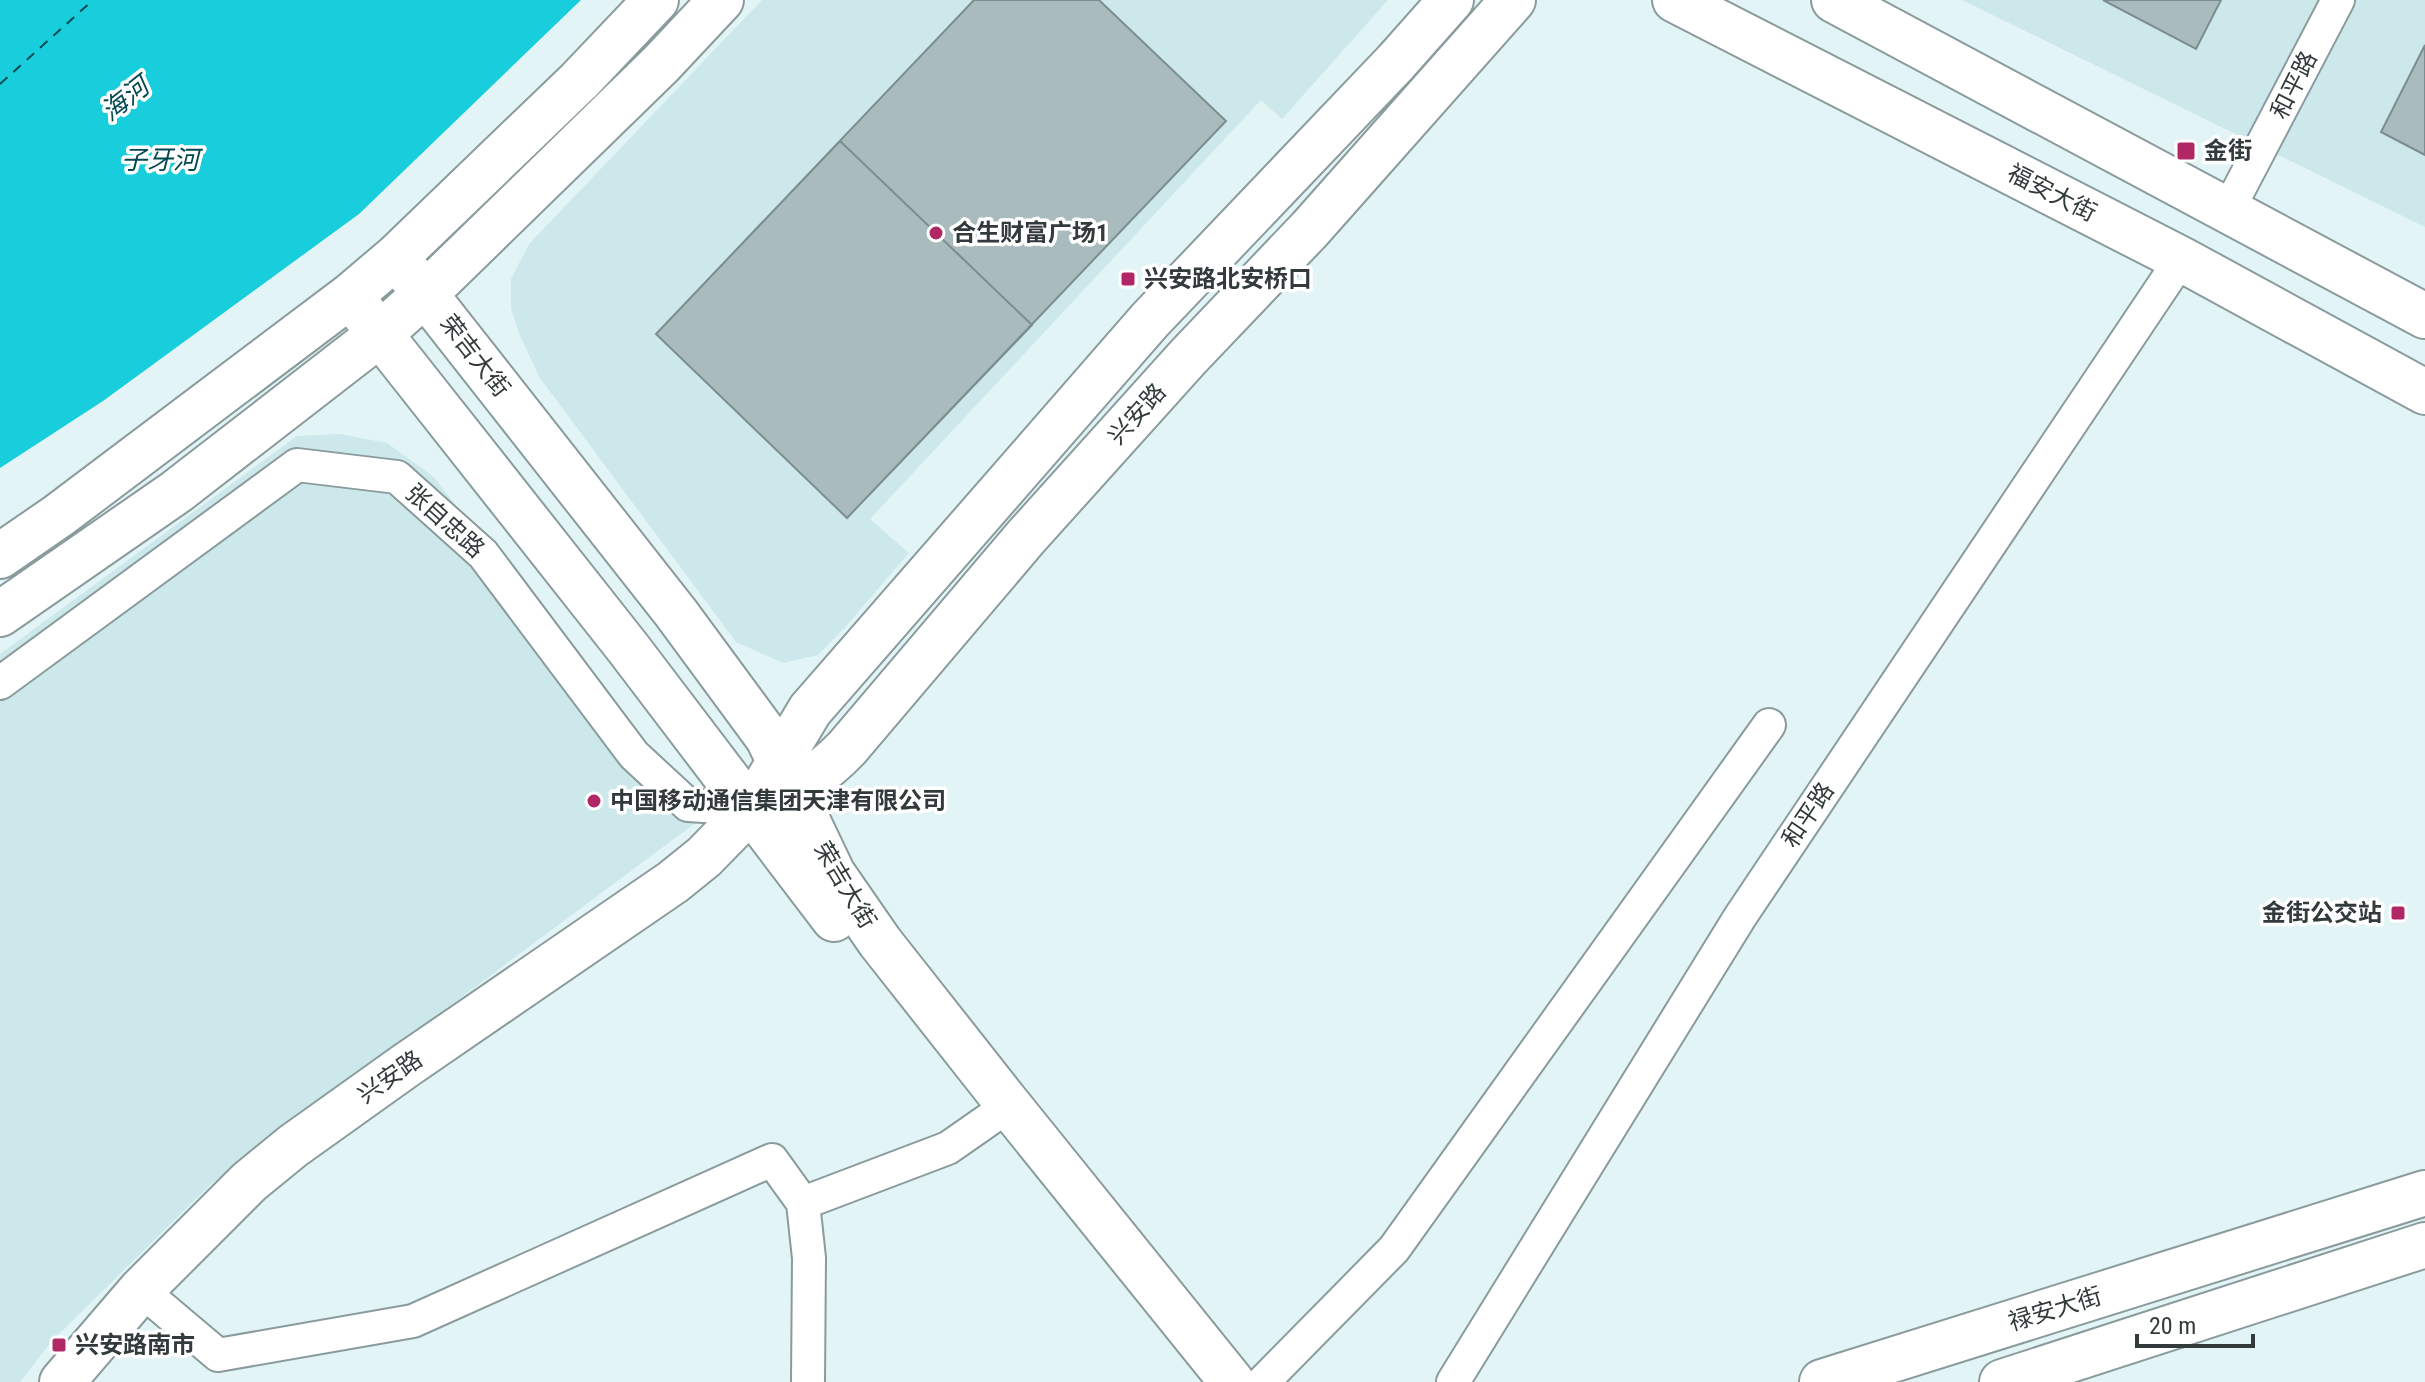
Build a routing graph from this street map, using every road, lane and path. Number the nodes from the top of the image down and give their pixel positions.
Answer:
1 (656, 0) edge
2 (721, 0) edge
3 (1451, 0) edge
4 (1513, 0) edge
5 (1675, 0) edge
6 (1834, 0) edge
7 (2338, 0) edge
8 (2227, 212) junction
9 (396, 257) junction
10 (2181, 259) junction
11 (426, 293) junction
12 (350, 296) junction
13 (2425, 316) edge
14 (380, 334) junction
15 (2425, 392) edge
16 (0, 556) edge
17 (0, 614) edge
18 (0, 683) edge
19 (1769, 725) dead end
20 (786, 776) junction
21 (751, 809) junction
22 (991, 1118) junction
23 (2425, 1193) edge
24 (803, 1203) junction
25 (2425, 1245) edge
26 (141, 1290) junction
27 (62, 1382) edge
28 (808, 1382) edge
29 (1201, 1382) edge
30 (1232, 1382) edge
31 (1263, 1382) edge
32 (1453, 1382) edge
33 (1822, 1382) edge
34 (2002, 1382) edge

1 - 9 street
2 - 11 street
3 - 20 street
4 - 20 street, 兴安路
5 - 10 street, 福安大街
6 - 8 street
7 - 8 street, 和平路
8 - 13 street
9 - 11 street, 荣吉大街
9 - 12 street
10 - 15 street, 福安大街
10 - 32 street, 和平路
11 - 14 street
11 - 20 street, 荣吉大街
12 - 14 street, 荣吉大街
12 - 16 street
14 - 17 street
14 - 21 street, 荣吉大街
18 - 21 street, 张自忠路
19 - 31 street
20 - 21 street, 兴安路
20 - 30 street, 荣吉大街
21 - 22 street, 荣吉大街
21 - 26 street, 兴安路
22 - 24 street
22 - 29 street, 荣吉大街
23 - 33 street, 禄安大街
24 - 26 street
24 - 28 street
25 - 34 street
26 - 27 street, 兴安路

